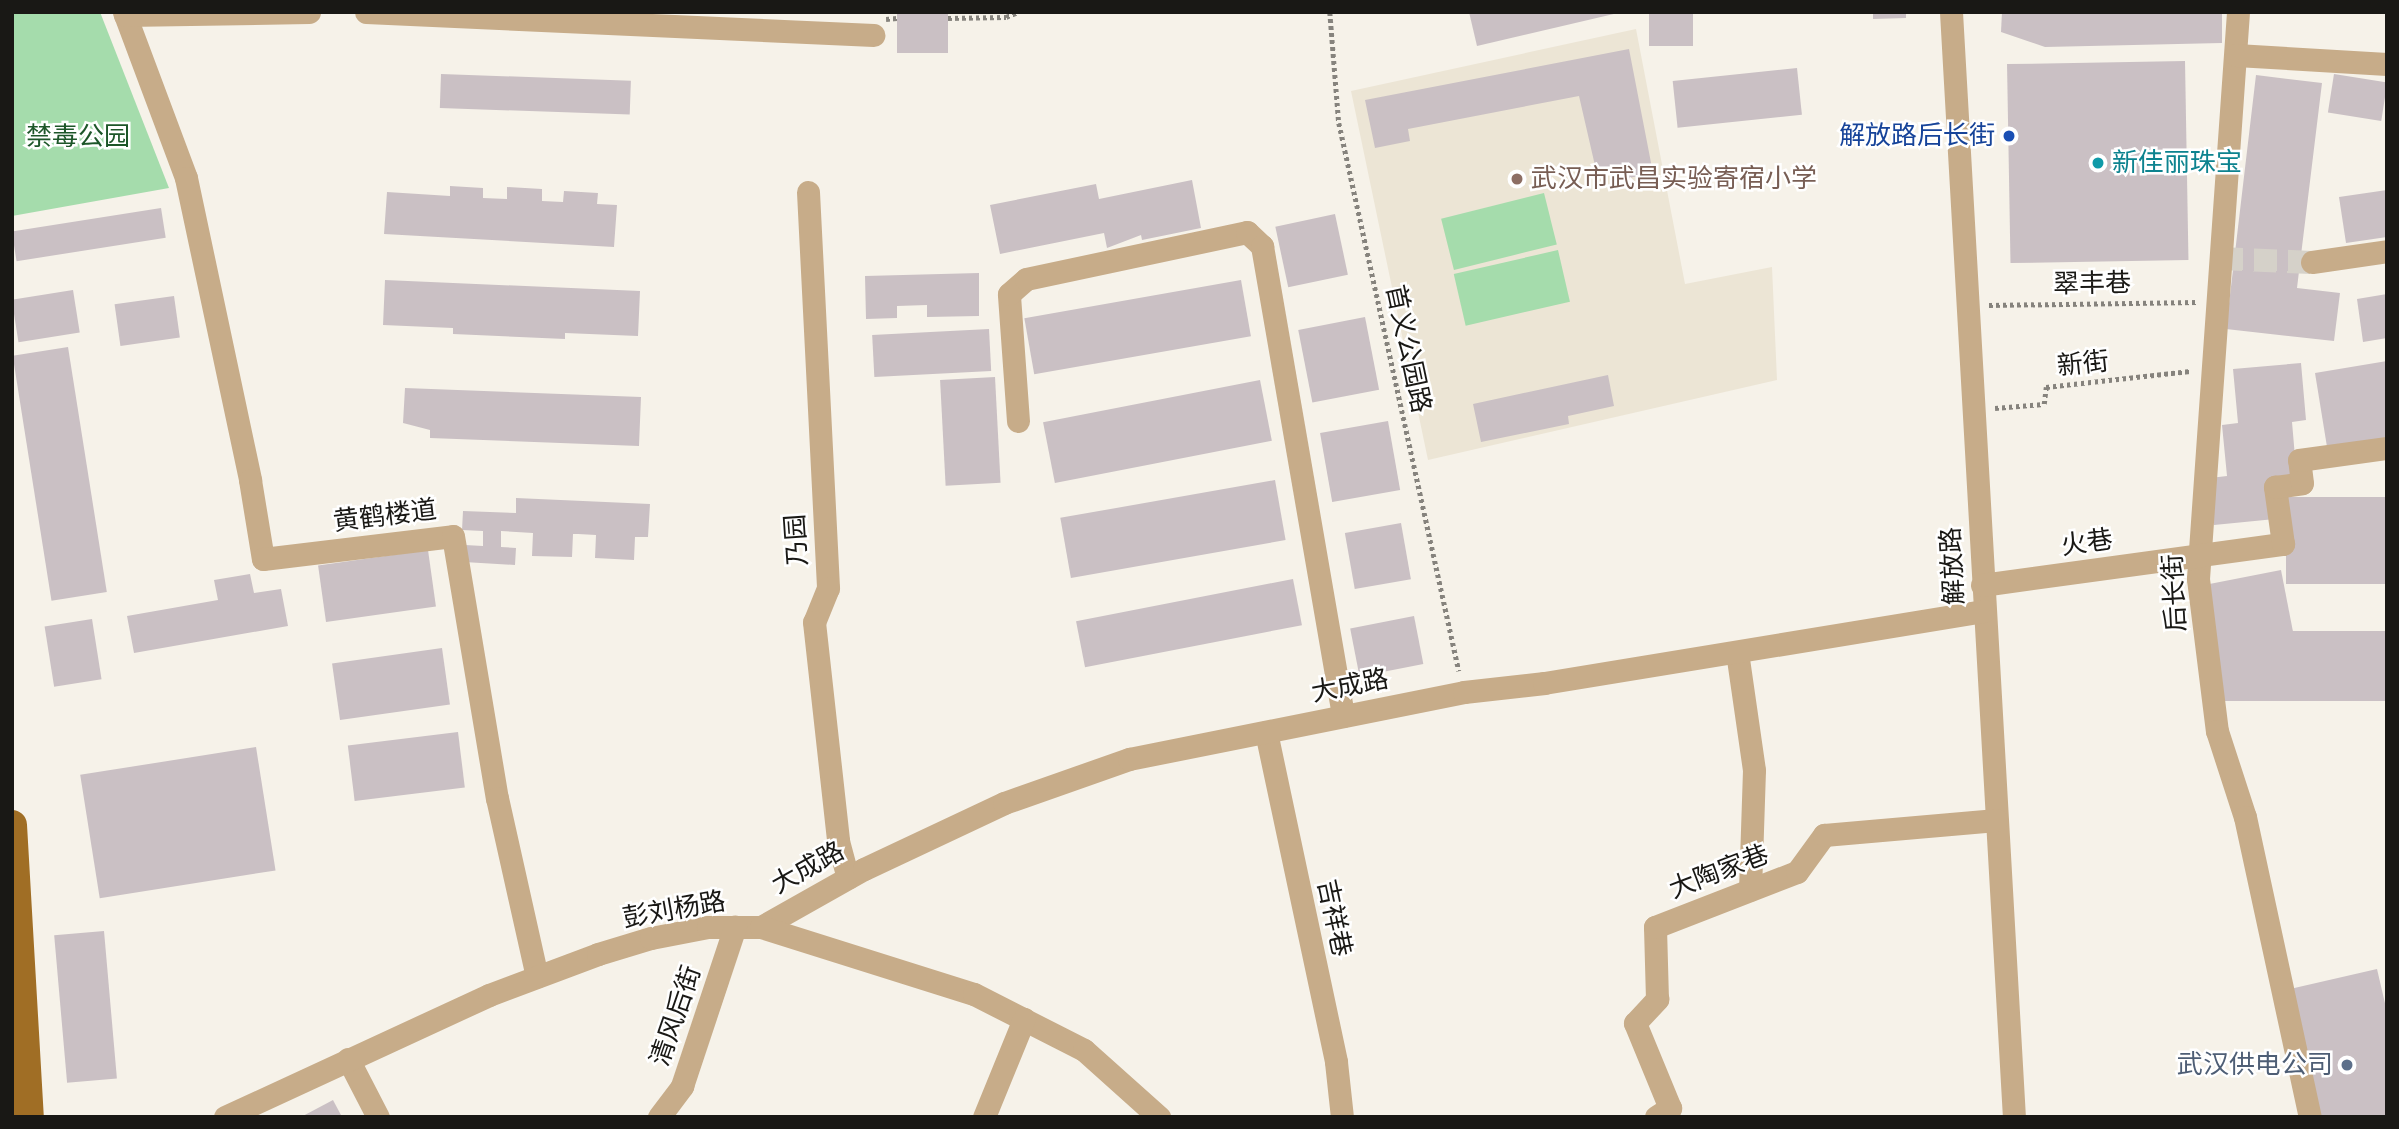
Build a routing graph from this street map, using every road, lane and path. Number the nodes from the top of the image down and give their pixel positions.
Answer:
1 (309, 12) edge
2 (366, 12) edge
3 (1018, 12) edge
4 (1330, 12) edge
5 (1951, 12) edge
6 (2238, 12) edge
7 (124, 14) edge
8 (948, 18) dead end
9 (873, 35) dead end
10 (2236, 55) junction
11 (2387, 64) edge
12 (808, 192) dead end
13 (2387, 251) edge
14 (2312, 262) tunnel mouth
15 (2217, 302) junction
16 (1967, 305) junction
17 (2213, 369) junction
18 (1973, 410) junction
19 (1018, 421) dead end
20 (2387, 448) edge
21 (2198, 555) junction
22 (1982, 585) junction
23 (1984, 611) junction
24 (1737, 652) junction
25 (1464, 692) junction
26 (1343, 716) junction
27 (1266, 732) junction
28 (1996, 820) junction
29 (12, 825) edge
30 (848, 878) junction
31 (1750, 890) junction
32 (761, 926) junction
33 (735, 927) junction
34 (537, 977) junction
35 (1024, 1019) junction
36 (348, 1059) junction
37 (1666, 1114) edge
38 (29, 1117) edge
39 (225, 1117) edge
40 (378, 1117) edge
41 (659, 1117) edge
42 (984, 1117) edge
43 (1159, 1117) edge
44 (1342, 1117) edge
45 (2014, 1117) edge
46 (2310, 1117) edge

1 - 7 street
2 - 9 street
3 - 8 path
4 - 25 path, 首义公园路
5 - 16 street, 解放路
6 - 10 street, 后长街
7 - 34 street, 黄鹤楼道
10 - 11 street
10 - 15 street, 后长街
12 - 30 street, 乃园
13 - 14 street
15 - 16 path, 翠丰巷
15 - 17 street, 后长街
16 - 18 street, 解放路
17 - 18 path, 新街
17 - 21 street, 后长街
18 - 22 street, 解放路
19 - 26 street
20 - 21 street, 火巷
21 - 22 street, 火巷
21 - 46 street, 后长街
22 - 23 street, 解放路
23 - 24 street, 大成路
23 - 28 street, 解放路
24 - 25 street, 大成路
24 - 31 street
25 - 26 street, 大成路
26 - 27 street, 大成路
27 - 30 street, 大成路
27 - 44 street, 吉祥巷
28 - 31 street, 大陶家巷
28 - 45 street, 解放路
29 - 38 main road
30 - 32 street, 大成路
31 - 37 street, 大陶家巷
32 - 33 street, 彭刘杨路
32 - 35 street, 彭刘杨路
33 - 34 street, 彭刘杨路
33 - 41 street, 清风后街
34 - 36 street, 彭刘杨路
35 - 42 street
35 - 43 street, 彭刘杨路
36 - 39 street, 彭刘杨路
36 - 40 street

